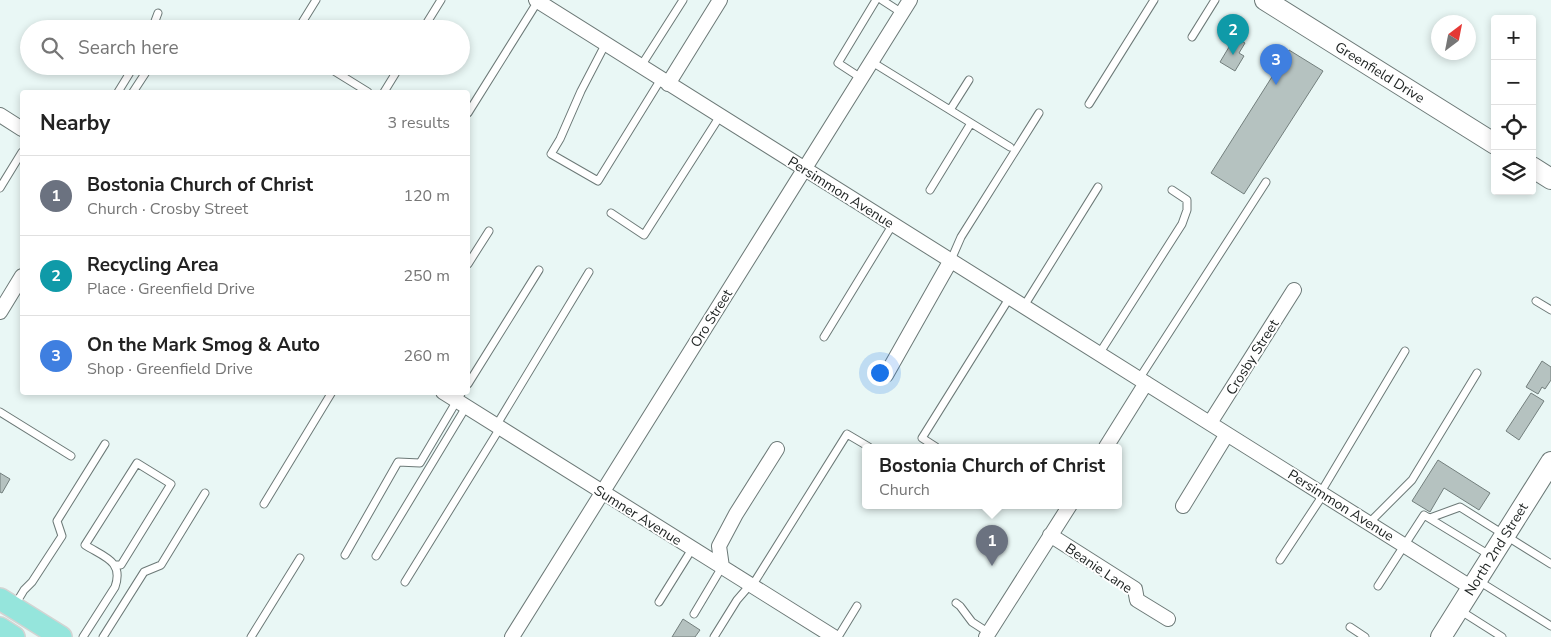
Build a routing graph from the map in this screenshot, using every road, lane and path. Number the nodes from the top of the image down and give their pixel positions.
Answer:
1 (316, 0) edge
2 (441, 0) edge
3 (683, 0) edge
4 (720, 0) edge
5 (876, 0) edge
6 (882, 0) edge
7 (910, 0) edge
8 (1154, 0) edge
9 (1215, 0) edge
10 (1265, 0) edge
11 (537, 1) edge
12 (902, 12) junction
13 (158, 13) dead end
14 (155, 20) edge
15 (304, 20) edge
16 (429, 20) edge
17 (1192, 37) dead end
18 (606, 44) junction
19 (872, 62) junction
20 (640, 66) junction
21 (128, 75) edge
22 (144, 75) edge
23 (341, 75) edge
24 (394, 75) edge
25 (861, 78) junction
26 (969, 80) dead end
27 (665, 82) junction
28 (119, 90) edge
29 (134, 90) edge
30 (365, 90) edge
31 (385, 90) edge
32 (1089, 104) dead end
33 (470, 110) edge
34 (950, 110) junction
35 (1039, 113) dead end
36 (0, 115) edge
37 (720, 116) junction
38 (971, 123) junction
39 (20, 128) edge
40 (1491, 141) edge
41 (1010, 147) dead end
42 (20, 155) edge
43 (805, 169) junction
44 (1536, 170) edge
45 (1551, 179) edge
46 (1266, 182) dead end
47 (1098, 187) dead end
48 (0, 188) edge
49 (930, 190) dead end
50 (1172, 190) dead end
51 (611, 212) dead end
52 (893, 224) junction
53 (489, 232) dead end
54 (950, 260) junction
55 (470, 261) edge
56 (539, 270) dead end
57 (589, 272) dead end
58 (20, 279) edge
59 (1294, 290) dead end
60 (1010, 297) junction
61 (1536, 301) dead end
62 (1024, 306) junction
63 (1551, 310) edge
64 (0, 312) edge
65 (824, 337) dead end
66 (1405, 351) dead end
67 (1099, 354) junction
68 (1478, 373) dead end
69 (886, 375) dead end
70 (470, 381) edge
71 (1143, 381) junction
72 (330, 395) edge
73 (450, 395) edge
74 (462, 400) edge
75 (1, 416) edge
76 (1210, 423) junction
77 (498, 427) junction
78 (1227, 434) junction
79 (105, 444) dead end
80 (864, 444) edge
81 (931, 444) edge
82 (1108, 444) edge
83 (777, 449) dead end
84 (71, 456) dead end
85 (1548, 472) edge
86 (602, 492) junction
87 (1322, 492) junction
88 (205, 493) dead end
89 (264, 504) dead end
90 (1183, 506) dead end
91 (1067, 509) edge
92 (1430, 518) junction
93 (1369, 523) junction
94 (1050, 535) junction
95 (1505, 535) junction
96 (1404, 545) junction
97 (692, 549) junction
98 (344, 554) dead end
99 (376, 556) dead end
100 (1492, 556) junction
101 (300, 558) dead end
102 (1280, 560) dead end
103 (1551, 564) edge
104 (115, 565) junction
105 (722, 568) junction
106 (405, 582) dead end
107 (1475, 584) junction
108 (751, 585) junction
109 (1378, 586) dead end
110 (659, 602) dead end
111 (7, 603) edge
112 (956, 603) dead end
113 (857, 606) dead end
114 (1458, 609) junction
115 (694, 614) dead end
116 (1168, 619) dead end
117 (1551, 626) edge
118 (0, 628) edge
119 (1350, 628) dead end
120 (987, 635) edge
121 (830, 636) edge
122 (14, 637) edge
123 (60, 637) edge
124 (83, 637) edge
125 (103, 637) edge
126 (251, 637) edge
127 (512, 637) edge
128 (714, 637) edge
129 (1365, 637) edge
130 (1440, 637) edge
131 (1502, 637) edge

1 - 15 lane
2 - 16 lane
3 - 20 lane
4 - 27 street
5 - 25 lane
6 - 12 lane
7 - 12 street, Oro Street
8 - 32 lane
9 - 17 lane
10 - 40 main road, Greenfield Drive
11 - 18 street, Persimmon Avenue
11 - 33 lane
12 - 19 street, Oro Street
13 - 14 lane
18 - 20 street, Persimmon Avenue
18 - 27 lane
19 - 25 street, Oro Street
19 - 34 lane
20 - 27 street, Persimmon Avenue
21 - 28 lane
22 - 29 lane
23 - 30 lane
24 - 31 lane
25 - 43 street, Oro Street
26 - 34 lane
27 - 37 street, Persimmon Avenue
34 - 38 lane
35 - 54 lane
36 - 39 street
37 - 43 street, Persimmon Avenue
37 - 51 lane
38 - 41 lane
38 - 49 lane
42 - 48 lane
43 - 52 street, Persimmon Avenue
43 - 86 street, Oro Street
44 - 45 main road
46 - 71 lane
47 - 62 lane
50 - 67 lane
52 - 54 street, Persimmon Avenue
52 - 65 lane
53 - 55 lane
54 - 60 street, Persimmon Avenue
54 - 69 street
56 - 70 lane
57 - 77 lane
58 - 64 street
59 - 76 street, Crosby Street
60 - 62 street, Persimmon Avenue
60 - 81 lane
61 - 63 lane
62 - 67 street, Persimmon Avenue
66 - 87 lane
67 - 71 street, Persimmon Avenue
68 - 93 lane
71 - 76 street, Persimmon Avenue
71 - 82 street
72 - 89 lane
73 - 74 street, Sumner Avenue
74 - 77 street, Sumner Avenue
74 - 98 lane
74 - 99 lane
75 - 84 lane
76 - 78 street, Persimmon Avenue
77 - 86 street, Sumner Avenue
77 - 106 lane
78 - 87 street, Persimmon Avenue
78 - 90 street
79 - 111 lane
80 - 108 lane
83 - 105 street
85 - 95 main road, North 2nd Street
86 - 97 street, Sumner Avenue
86 - 127 street, Oro Street
87 - 93 street, Persimmon Avenue
87 - 102 lane
88 - 125 lane
91 - 94 street
92 - 95 lane
92 - 96 lane
92 - 100 lane
93 - 96 street, Persimmon Avenue
94 - 116 street, Beanie Lane
94 - 120 street
95 - 100 main road, North 2nd Street
95 - 103 lane
96 - 107 street, Persimmon Avenue
96 - 109 lane
97 - 105 street, Sumner Avenue
97 - 110 lane
100 - 107 main road, North 2nd Street
101 - 126 lane
104 - 104 lane
104 - 124 lane
105 - 108 street, Sumner Avenue
105 - 115 lane
107 - 114 main road, North 2nd Street
107 - 117 lane
108 - 121 street, Sumner Avenue
108 - 128 lane
111 - 123 main road
112 - 120 lane
113 - 121 lane
114 - 130 main road, North 2nd Street
114 - 131 lane
118 - 122 main road
119 - 129 lane

